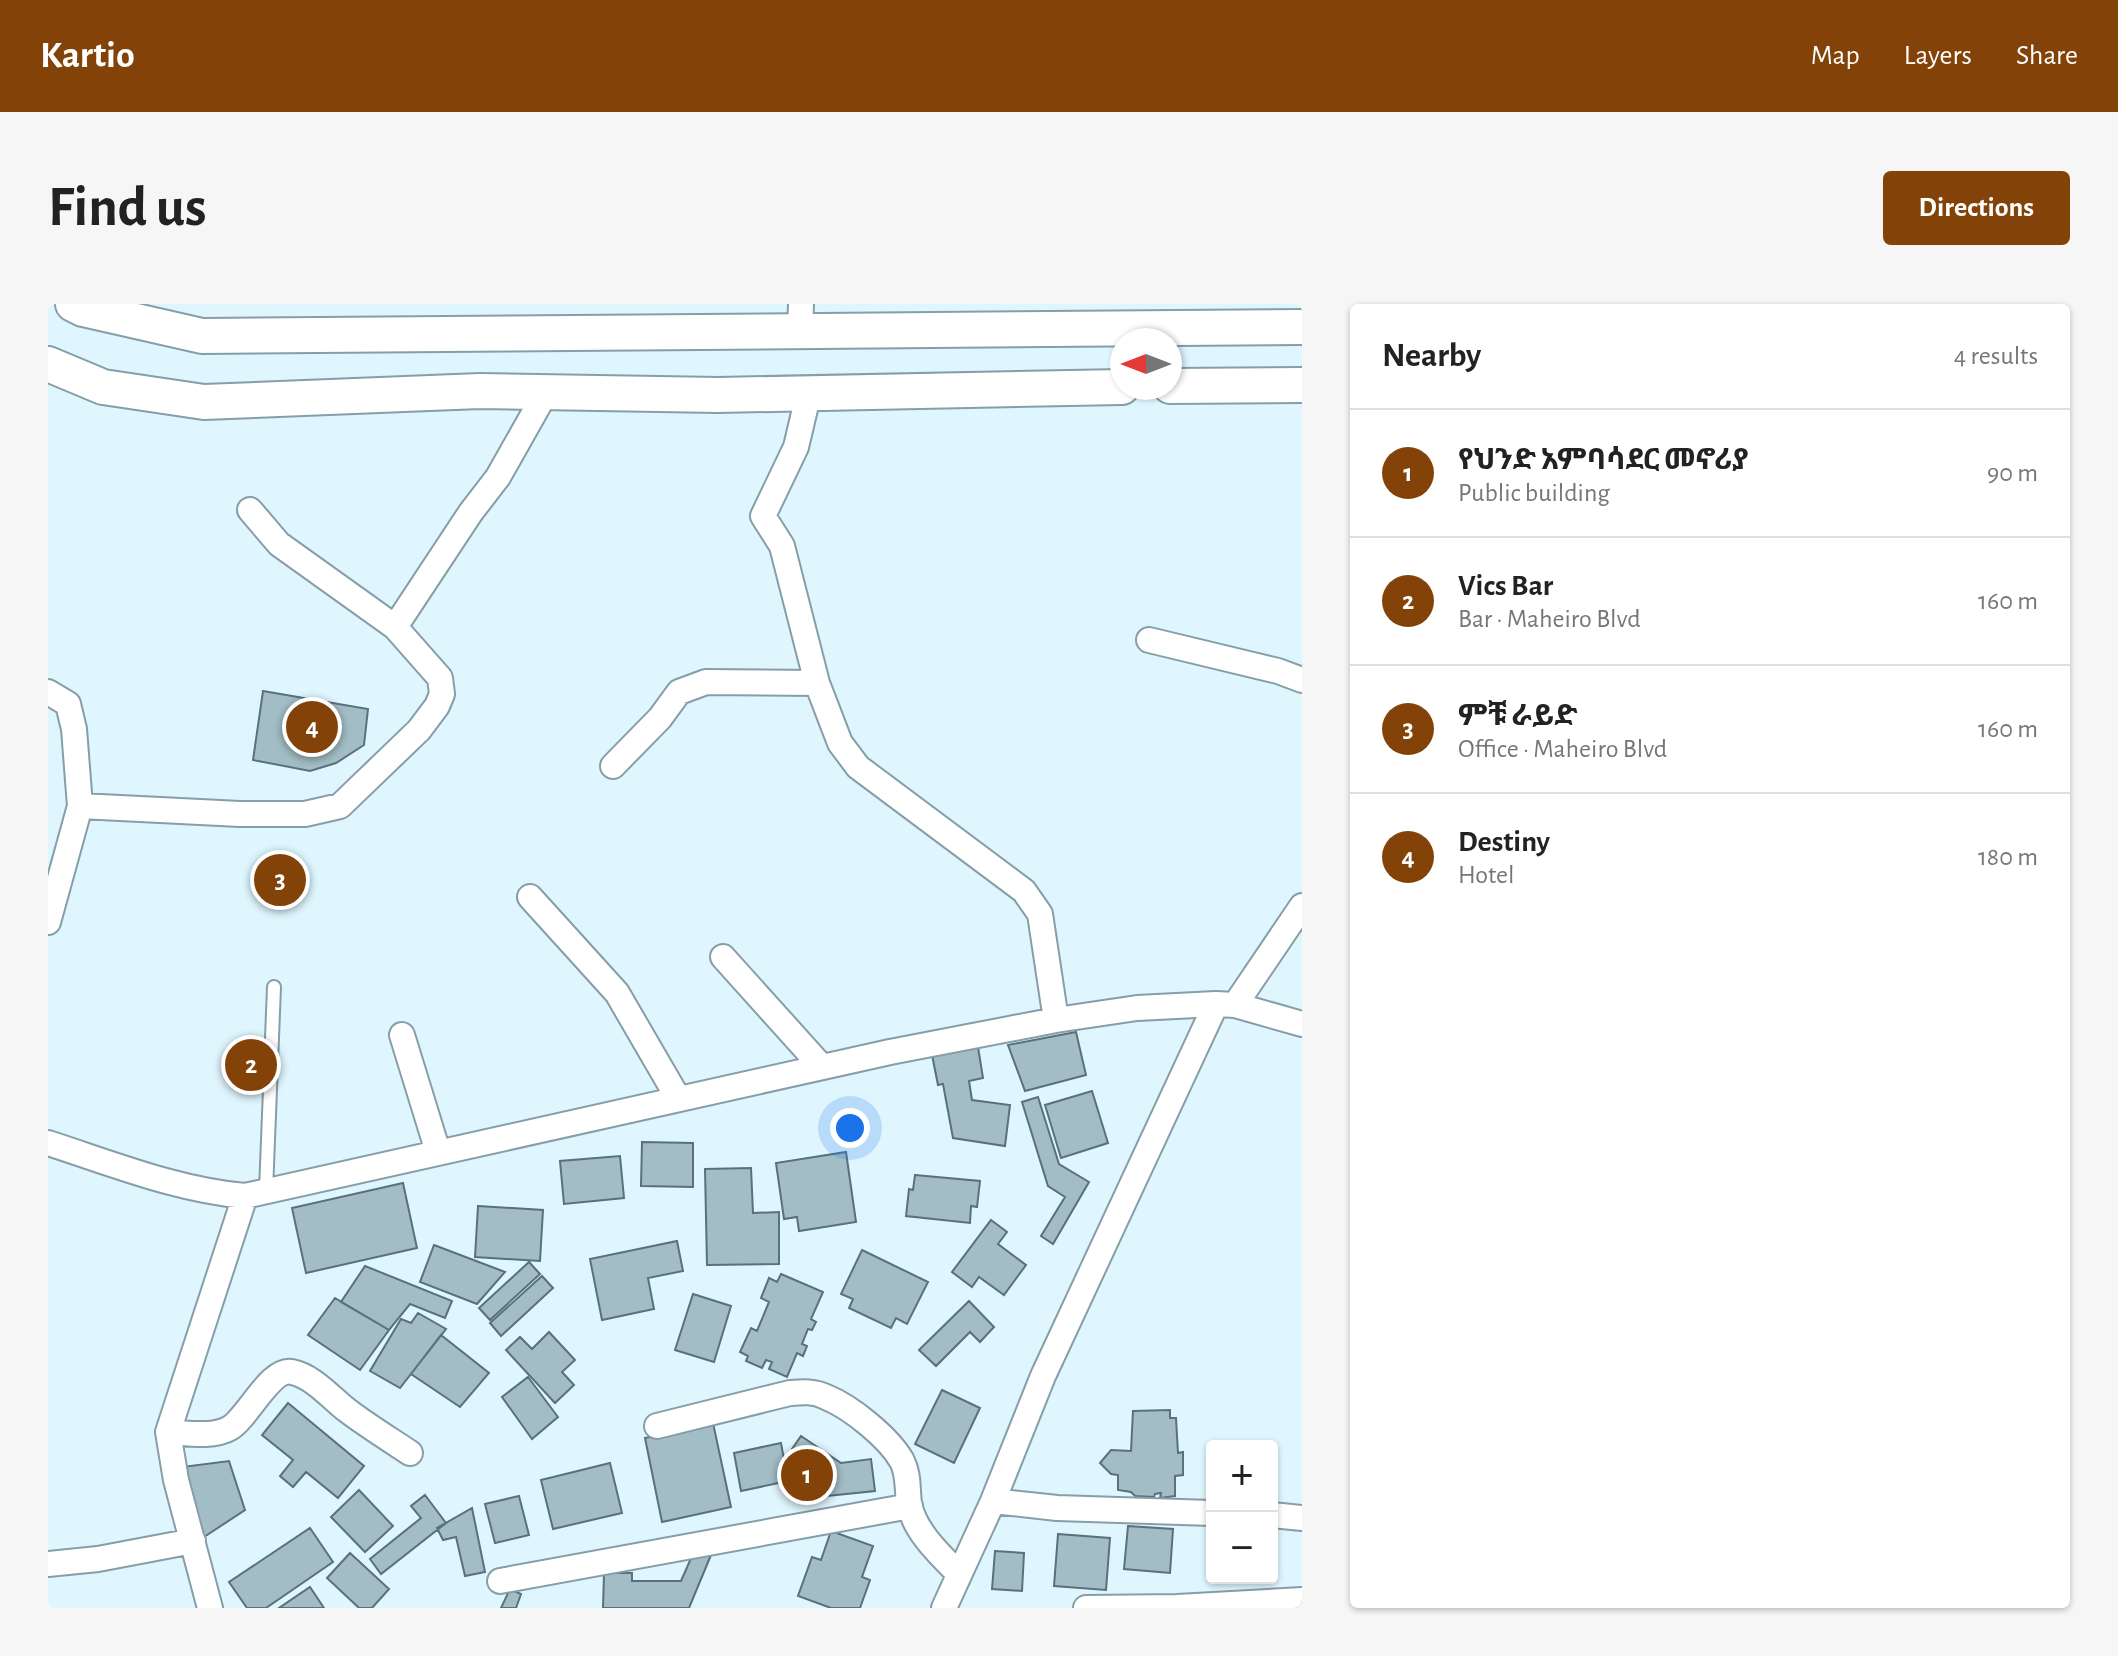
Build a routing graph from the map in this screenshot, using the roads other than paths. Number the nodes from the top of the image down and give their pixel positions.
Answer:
1 (73, 304) edge
2 (801, 318) edge
3 (1302, 327) edge
4 (48, 364) edge
5 (1302, 385) edge
6 (1182, 386) edge
7 (1110, 387) edge
8 (546, 392) junction
9 (809, 392) junction
10 (250, 510) dead end
11 (395, 627) junction
12 (1149, 640) dead end
13 (1302, 680) edge
14 (817, 683) junction
15 (48, 692) edge
16 (613, 766) dead end
17 (80, 806) junction
18 (530, 897) dead end
19 (1302, 906) edge
20 (48, 922) edge
21 (723, 957) dead end
22 (274, 987) dead end
23 (1225, 1004) junction
24 (1056, 1020) junction
25 (1302, 1024) edge
26 (402, 1035) dead end
27 (822, 1067) junction
28 (678, 1098) junction
29 (48, 1143) edge
30 (438, 1152) junction
31 (256, 1193) junction
32 (657, 1426) dead end
33 (168, 1432) junction
34 (410, 1453) dead end
35 (993, 1501) junction
36 (910, 1506) junction
37 (1206, 1513) edge
38 (1278, 1516) edge
39 (1302, 1518) edge
40 (193, 1541) junction
41 (48, 1564) edge
42 (959, 1574) junction
43 (500, 1581) dead end
44 (1302, 1600) edge
45 (210, 1608) edge
46 (944, 1608) edge
47 (1086, 1608) edge

1 - 2 main road
2 - 3 main road
4 - 8 main road
5 - 6 main road
7 - 9 main road
8 - 9 main road
8 - 11 street
9 - 14 street
10 - 11 street
11 - 17 street
12 - 13 street
14 - 16 street
14 - 24 street
15 - 17 street
17 - 20 street
18 - 28 street
19 - 23 street
21 - 27 street
22 - 31 lane
23 - 24 street
23 - 25 street
23 - 35 street
24 - 27 street
26 - 30 street
27 - 28 street
28 - 30 street
29 - 31 street
30 - 31 street
31 - 33 street
32 - 36 street
33 - 34 street
33 - 40 street
35 - 37 street
35 - 42 street
36 - 42 street
36 - 43 street
38 - 39 street
40 - 41 street
40 - 45 street
42 - 46 street
44 - 47 street

